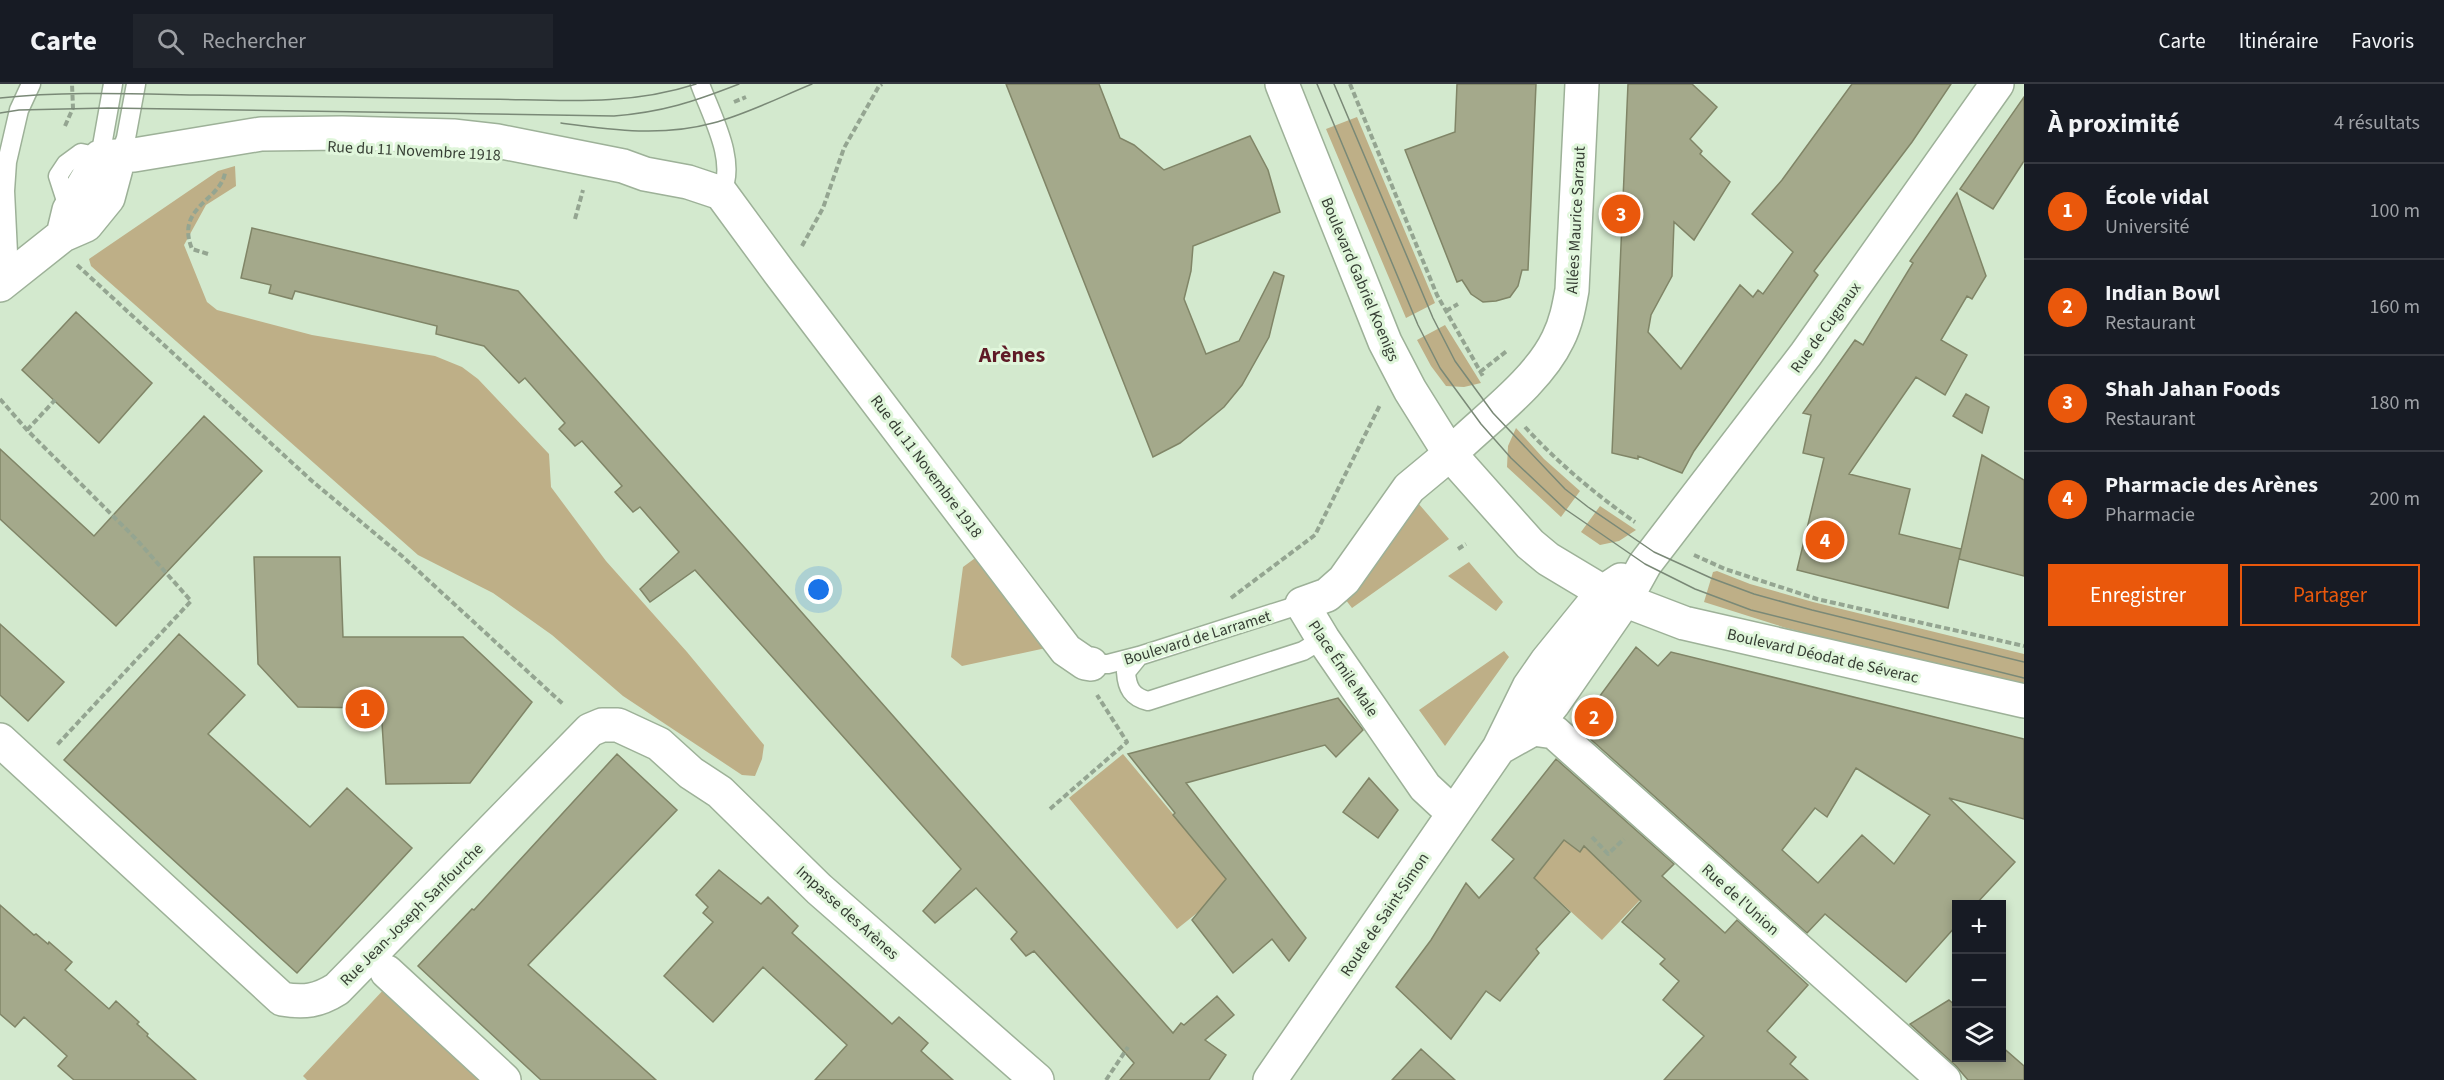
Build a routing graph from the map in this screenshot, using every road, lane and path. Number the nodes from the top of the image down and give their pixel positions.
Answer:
1 (31, 84) edge
2 (72, 84) edge
3 (114, 84) edge
4 (136, 84) edge
5 (700, 84) edge
6 (882, 84) edge
7 (1282, 84) edge
8 (1350, 84) edge
9 (1582, 84) edge
10 (1997, 84) edge
11 (746, 97) dead end
12 (733, 102) dead end
13 (65, 126) dead end
14 (109, 157) junction
15 (225, 169) dead end
16 (584, 187) dead end
17 (721, 193) junction
18 (575, 219) dead end
19 (68, 235) junction
20 (208, 254) dead end
21 (780, 259) junction
22 (0, 274) edge
23 (0, 285) edge
24 (1458, 304) dead end
25 (1446, 311) junction
26 (1480, 372) dead end
27 (0, 399) edge
28 (55, 400) dead end
29 (1381, 403) dead end
30 (27, 429) junction
31 (1527, 429) dead end
32 (1450, 454) junction
33 (1466, 544) dead end
34 (1458, 549) dead end
35 (1655, 552) junction
36 (1614, 596) junction
37 (1226, 602) dead end
38 (1302, 604) junction
39 (1323, 639) junction
40 (2024, 646) edge
41 (1138, 656) junction
42 (1093, 678) junction
43 (2024, 701) edge
44 (564, 705) dead end
45 (1543, 716) junction
46 (0, 740) edge
47 (659, 744) joint
48 (1499, 748) junction
49 (49, 754) dead end
50 (1050, 809) dead end
51 (1453, 813) junction
52 (1629, 834) dead end
53 (1592, 837) dead end
54 (387, 972) dead end
55 (1128, 1047) dead end
56 (504, 1080) edge
57 (1037, 1080) edge
58 (1107, 1080) edge
59 (1270, 1080) edge
60 (1944, 1080) edge

1 - 22 lane
2 - 13 path
3 - 14 lane
4 - 14 lane
5 - 17 lane
6 - 21 path
7 - 32 street, Boulevard Gabriel Koenigs
8 - 25 path
9 - 32 street, Allées Maurice Sarraut
10 - 35 street, Rue de Cugnaux
11 - 12 path
14 - 17 street, Rue du 11 Novembre 1918
14 - 19 street
14 - 19 lane
15 - 20 path
16 - 18 path
17 - 21 street, Rue du 11 Novembre 1918
19 - 23 street
19 - 44 path
21 - 42 street, Rue du 11 Novembre 1918
24 - 25 path
25 - 26 path
27 - 30 path
28 - 30 path
29 - 37 path
30 - 49 path
31 - 35 path
32 - 36 street, Boulevard Gabriel Koenigs
32 - 38 street, Place Émile Male
33 - 34 path
35 - 36 street, Rue de Cugnaux
35 - 40 path
36 - 43 street, Boulevard Déodat de Séverac
36 - 45 street
36 - 48 street, Route de Saint-Simon
38 - 39 street, Place Émile Male
38 - 41 lane, Boulevard de Larramet
39 - 41 lane
39 - 51 street, Place Émile Male
41 - 42 lane, Boulevard de Larramet
42 - 50 path
45 - 48 street, Route de Saint-Simon
45 - 60 street, Rue de l'Union
46 - 47 street, Rue Jean-Joseph Sanfourche
47 - 57 street, Impasse des Arènes
48 - 51 street, Route de Saint-Simon
51 - 59 street, Route de Saint-Simon
52 - 53 path
54 - 56 street
55 - 58 path

